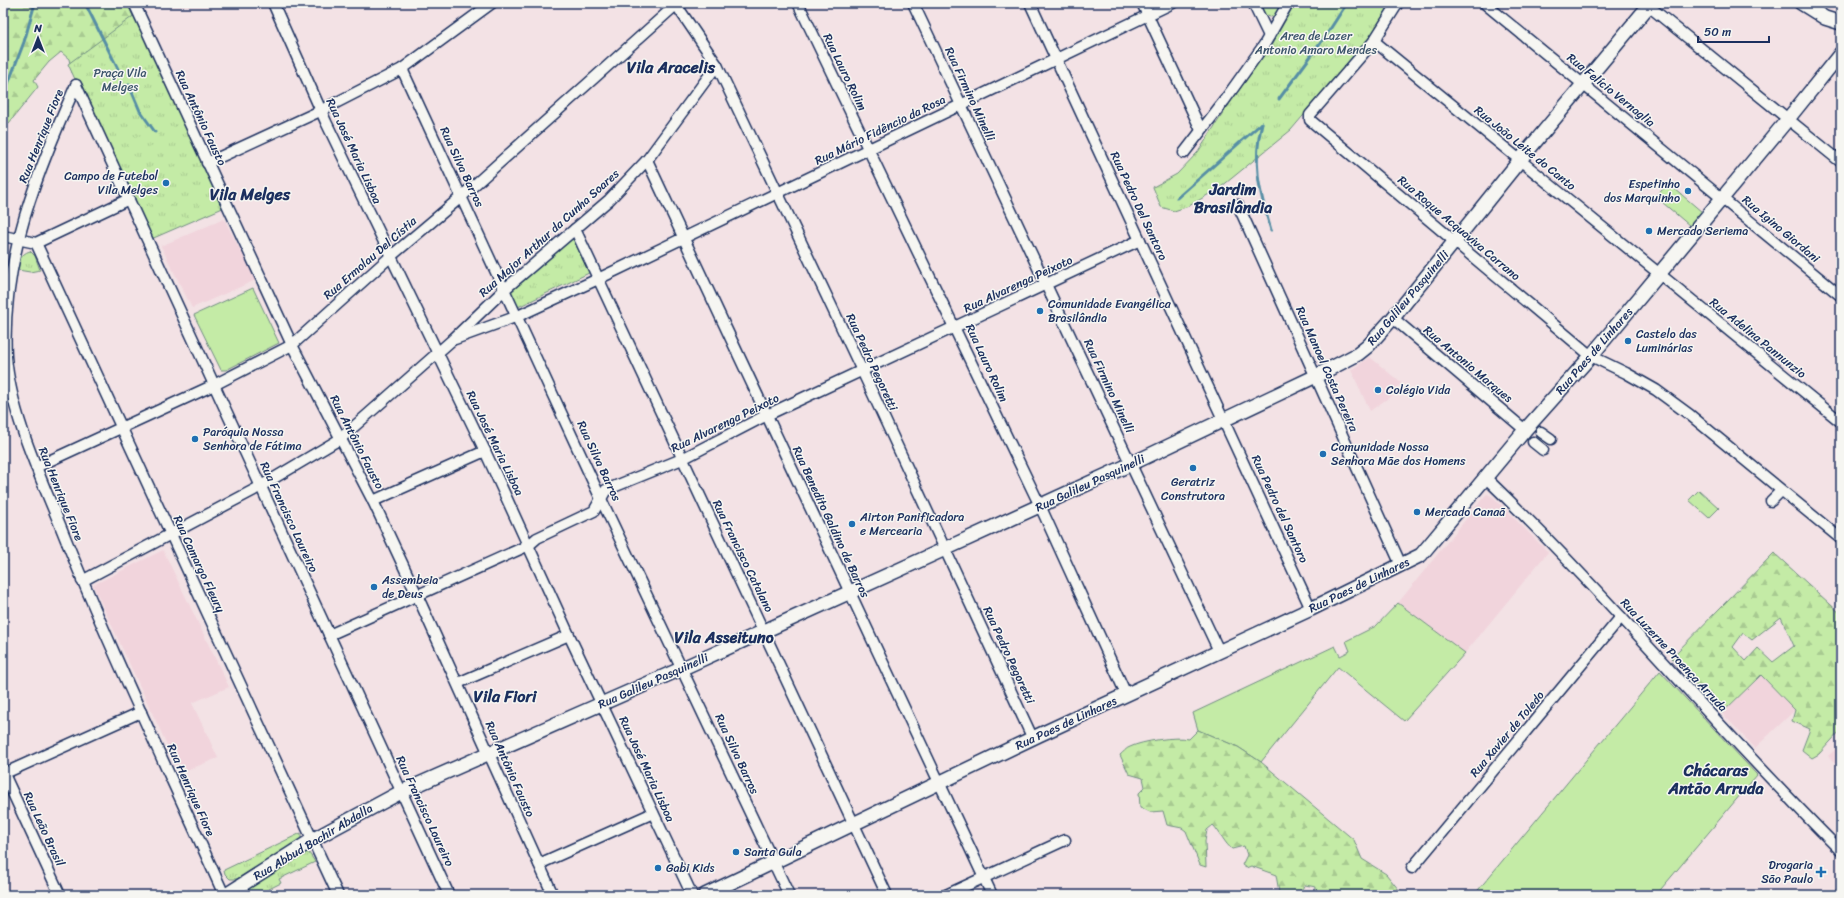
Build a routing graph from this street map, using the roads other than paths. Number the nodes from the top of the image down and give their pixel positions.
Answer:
1 (134, 3) edge
2 (273, 3) edge
3 (492, 3) edge
4 (798, 3) edge
5 (913, 3) edge
6 (1030, 3) edge
7 (1142, 3) edge
8 (1173, 3) edge
9 (1253, 3) edge
10 (1288, 3) edge
11 (1398, 3) edge
12 (1484, 3) edge
13 (1801, 3) edge
14 (676, 4) edge
15 (1648, 4) edge
16 (1147, 15) junction
17 (1841, 23) edge
18 (1269, 36) junction
19 (1374, 41) junction
20 (1841, 53) edge
21 (1055, 59) junction
22 (717, 65) junction
23 (402, 70) junction
24 (1584, 84) junction
25 (76, 85) joint
26 (960, 105) junction
27 (320, 111) junction
28 (1788, 119) junction
29 (1201, 130) junction
30 (869, 150) junction
31 (1184, 153) dead end
32 (647, 160) junction
33 (1520, 160) junction
34 (1841, 162) edge
35 (207, 163) junction
36 (778, 193) junction
37 (461, 196) junction
38 (1722, 198) junction
39 (128, 199) junction
40 (1238, 205) dead end
41 (575, 229) junction
42 (3, 236) edge
43 (19, 238) junction
44 (684, 238) junction
45 (1140, 240) junction
46 (1455, 242) junction
47 (36, 243) junction
48 (390, 257) junction
49 (1659, 275) junction
50 (598, 279) junction
51 (1046, 284) junction
52 (505, 289) junction
53 (1841, 296) edge
54 (518, 316) junction
55 (1393, 318) junction
56 (955, 327) junction
57 (451, 340) junction
58 (292, 345) junction
59 (437, 352) junction
60 (1592, 356) junction
61 (862, 371) junction
62 (1316, 376) junction
63 (214, 384) junction
64 (767, 416) junction
65 (1224, 420) junction
66 (1841, 422) edge
67 (121, 427) junction
68 (1525, 430) junction
69 (1541, 432) dead end
70 (340, 439) junction
71 (1551, 440) dead end
72 (1533, 442) dead end
73 (1543, 450) dead end
74 (485, 451) junction
75 (682, 459) junction
76 (1131, 464) junction
77 (36, 467) junction
78 (1486, 478) junction
79 (261, 487) junction
80 (1781, 491) junction
81 (601, 498) junction
82 (373, 501) junction
83 (1771, 501) dead end
84 (1040, 506) junction
85 (171, 534) junction
86 (1841, 539) edge
87 (529, 545) junction
88 (945, 549) junction
89 (1401, 565) junction
90 (82, 581) junction
91 (850, 592) junction
92 (417, 595) junction
93 (1311, 609) junction
94 (1621, 617) junction
95 (764, 630) junction
96 (329, 635) junction
97 (569, 635) junction
98 (1219, 651) junction
99 (683, 668) junction
100 (458, 683) junction
101 (1126, 694) junction
102 (602, 704) junction
103 (141, 712) junction
104 (1033, 738) junction
105 (488, 755) junction
106 (4, 774) edge
107 (940, 783) junction
108 (401, 792) junction
109 (653, 813) junction
110 (853, 825) junction
111 (312, 840) junction
112 (1065, 840) dead end
113 (1841, 851) edge
114 (774, 862) junction
115 (538, 864) junction
116 (1412, 868) dead end
117 (984, 878) junction
118 (60, 895) edge
119 (225, 895) edge
120 (338, 895) edge
121 (449, 895) edge
122 (553, 895) edge
123 (692, 895) edge
124 (705, 895) edge
125 (789, 895) edge
126 (886, 895) edge
127 (946, 895) edge
128 (992, 895) edge

1 - 35 street, Rua Antônio Fausto
2 - 27 street, Rua José Maria Lisboa
3 - 23 street
4 - 30 street, Rua Lauro Rolim
5 - 26 street, Rua Firmino Minelli
6 - 21 street, Rua Pedro Del Santoro
7 - 16 street
8 - 16 street, Rua Mário Fidêncio da Rosa
9 - 18 street
10 - 18 street
11 - 19 street
12 - 24 street, Rua Felício Vernaglia
13 - 17 street
14 - 22 street, Rua Pedro Pegoretti
14 - 37 street, Rua Ermolau Del Cístia
15 - 24 street, Rua Galileu Pasquinelli
15 - 28 street
16 - 21 street, Rua Mário Fidêncio da Rosa
16 - 29 street
18 - 29 street
19 - 33 street, Rua João Leite do Canto
19 - 46 street, Rua Roque Acquaviva Carrano
20 - 28 street, Rua Paes de Linhares
21 - 26 street, Rua Mário Fidêncio da Rosa
21 - 45 street, Rua Pedro Del Santoro
22 - 32 street, Rua Major Arthur da Cunha Soares
22 - 36 street, Rua Pedro Pegoretti
23 - 27 street
23 - 37 street, Rua Silva Barros
24 - 33 street, Rua Galileu Pasquinelli
24 - 38 street, Rua Felício Vernaglia
25 - 39 street, Rua Francisco Loureiro
25 - 43 street, Rua Henrique Fiore
26 - 30 street, Rua Mário Fidêncio da Rosa
26 - 51 street, Rua Firmino Minelli
27 - 35 street
27 - 48 street, Rua José Maria Lisboa
28 - 34 street
28 - 38 street, Rua Paes de Linhares
29 - 31 street
30 - 36 street, Rua Mário Fidêncio da Rosa
30 - 56 street, Rua Lauro Rolim
32 - 41 street, Rua Major Arthur da Cunha Soares
32 - 44 street, Rua Benedito Galdino de Barros
33 - 46 street, Rua Galileu Pasquinelli
33 - 49 street, Rua João Leite do Canto
35 - 58 street, Rua Antônio Fausto
36 - 44 street, Rua Mário Fidêncio da Rosa
36 - 61 street, Rua Pedro Pegoretti
37 - 48 street, Rua Ermolau Del Cístia
37 - 52 street, Rua Silva Barros
38 - 49 street, Rua Paes de Linhares
38 - 53 street, Rua Igino Giordani
39 - 47 street
39 - 63 street, Rua Francisco Loureiro
40 - 62 street, Rua Manoel Costa Pereira
41 - 50 street, Rua Francisco Catalano
41 - 52 street, Rua Major Arthur da Cunha Soares
42 - 43 street
43 - 47 street
43 - 77 street, Rua Henrique Fiore
44 - 50 street, Rua Mário Fidêncio da Rosa
44 - 64 street, Rua Benedito Galdino de Barros
45 - 51 street, Rua Alvarenga Peixoto
45 - 65 street, Rua Pedro Del Santoro
46 - 55 street, Rua Galileu Pasquinelli
46 - 60 street, Rua Roque Acquaviva Carrano
47 - 67 street, Rua Camargo Fleury
48 - 58 street, Rua Ermolau Del Cístia
48 - 59 street, Rua José Maria Lisboa
49 - 60 street, Rua Paes de Linhares
49 - 66 street, Rua Adelina Pannunzio
50 - 54 street, Rua Major Arthur da Cunha Soares
50 - 75 street, Rua Francisco Catalano
51 - 56 street, Rua Alvarenga Peixoto
51 - 76 street, Rua Firmino Minelli
52 - 54 street, Rua Silva Barros
52 - 57 street, Rua Major Arthur da Cunha Soares
54 - 57 street, Rua Major Arthur da Cunha Soares
54 - 81 street, Rua Silva Barros
55 - 62 street, Rua Galileu Pasquinelli
55 - 68 street, Rua Antonio Marques
56 - 61 street, Rua Alvarenga Peixoto
56 - 84 street, Rua Lauro Rolim
57 - 59 street, Rua Major Arthur da Cunha Soares
58 - 63 street, Rua Ermolau Del Cístia
58 - 70 street, Rua Antônio Fausto
59 - 70 street, Rua Major Arthur da Cunha Soares
59 - 74 street, Rua José Maria Lisboa
60 - 68 street, Rua Paes de Linhares
60 - 80 street, Rua Roque Acquaviva Carrano
61 - 64 street, Rua Alvarenga Peixoto
61 - 88 street, Rua Pedro Pegoretti
62 - 65 street, Rua Galileu Pasquinelli
62 - 89 street, Rua Manoel Costa Pereira
63 - 67 street, Rua Ermolau Del Cístia
63 - 79 street, Rua Francisco Loureiro
64 - 75 street, Rua Alvarenga Peixoto
64 - 91 street, Rua Benedito Galdino de Barros
65 - 76 street, Rua Galileu Pasquinelli
65 - 93 street, Rua Pedro del Santoro
67 - 77 street, Rua Ermolau Del Cístia
67 - 85 street, Rua Camargo Fleury
68 - 78 street, Rua Paes de Linhares
69 - 71 street
70 - 79 street, Rua Major Arthur da Cunha Soares
70 - 82 street, Rua Antônio Fausto
72 - 73 street
74 - 82 street
74 - 87 street, Rua José Maria Lisboa
75 - 81 street, Rua Alvarenga Peixoto
75 - 95 street, Rua Francisco Catalano
76 - 84 street, Rua Galileu Pasquinelli
76 - 98 street, Rua Firmino Minelli
77 - 90 street, Rua Henrique Fiore
78 - 89 street, Rua Paes de Linhares
78 - 94 street, Rua Luzerne Proença Arruda
79 - 85 street, Rua Major Arthur da Cunha Soares
79 - 96 street, Rua Francisco Loureiro
80 - 83 street
80 - 86 street, Rua Roque Acquaviva Carrano
81 - 87 street, Rua Alvarenga Peixoto
81 - 99 street, Rua Silva Barros
82 - 92 street, Rua Antônio Fausto
84 - 88 street, Rua Galileu Pasquinelli
84 - 101 street, Rua Lauro Rolim
85 - 90 street, Rua Major Arthur da Cunha Soares
85 - 111 street, Rua Camargo Fleury
87 - 92 street, Rua Alvarenga Peixoto
87 - 97 street, Rua José Maria Lisboa
88 - 91 street, Rua Galileu Pasquinelli
88 - 104 street, Rua Pedro Pegoretti
89 - 93 street, Rua Paes de Linhares
90 - 103 street, Rua Henrique Fiore
91 - 95 street, Rua Galileu Pasquinelli
91 - 107 street, Rua Benedito Galdino de Barros
92 - 96 street, Rua Alvarenga Peixoto
92 - 100 street, Rua Antônio Fausto
93 - 98 street, Rua Paes de Linhares
94 - 113 street, Rua Luzerne Proença Arruda
94 - 116 street, Rua Xavier de Toledo
95 - 99 street, Rua Galileu Pasquinelli
95 - 110 street, Rua Francisco Catalano
96 - 108 street, Rua Francisco Loureiro
97 - 100 street
97 - 102 street, Rua José Maria Lisboa
98 - 101 street, Rua Paes de Linhares
99 - 102 street, Rua Galileu Pasquinelli
99 - 114 street, Rua Silva Barros
100 - 105 street, Rua Antônio Fausto
101 - 104 street, Rua Paes de Linhares
102 - 105 street, Rua Galileu Pasquinelli
102 - 109 street, Rua José Maria Lisboa
103 - 106 street
103 - 119 street, Rua Henrique Fiore
104 - 107 street, Rua Paes de Linhares
105 - 108 street, Rua Galileu Pasquinelli
105 - 115 street, Rua Antônio Fausto
106 - 118 street, Rua Leão Brasil
107 - 110 street, Rua Paes de Linhares
107 - 117 street, Rua Benedito Galdino de Barros
108 - 111 street, Rua Abbud Bachir Abdalla
108 - 121 street, Rua Francisco Loureiro
109 - 115 street
109 - 123 street, Rua José Maria Lisboa
110 - 114 street, Rua Paes de Linhares
110 - 126 street, Rua Francisco Catalano
111 - 119 street, Rua Abbud Bachir Abdalla
111 - 120 street, Rua Camargo Fleury
112 - 117 street
114 - 124 street, Rua Paes de Linhares
114 - 125 street, Rua Silva Barros
115 - 122 street, Rua Antônio Fausto
117 - 127 street
117 - 128 street, Rua Benedito Galdino de Barros

